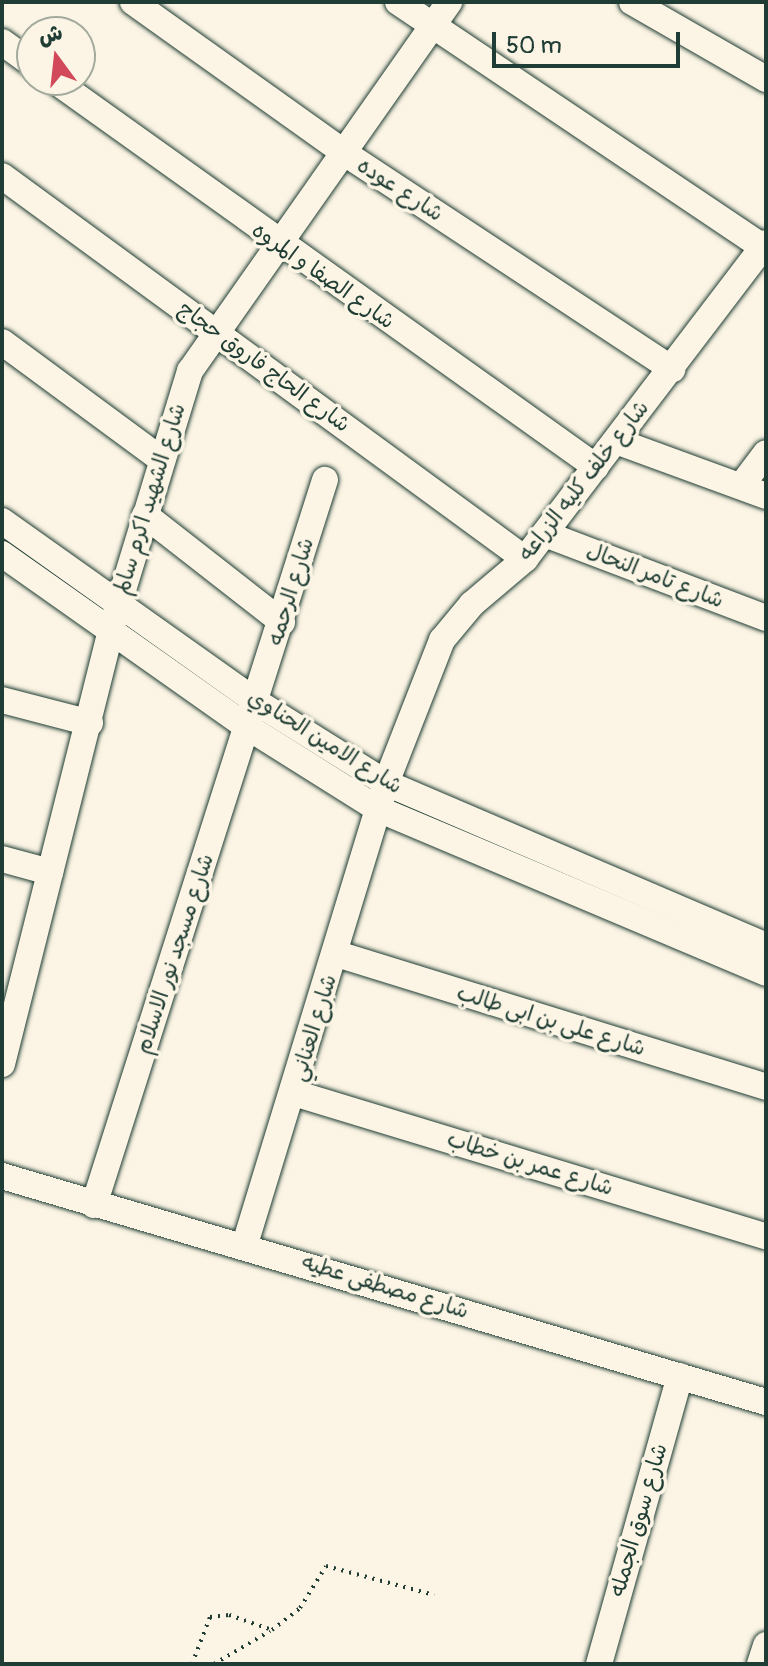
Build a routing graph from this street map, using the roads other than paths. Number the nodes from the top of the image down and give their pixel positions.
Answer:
1 (133, 2) edge
2 (398, 2) edge
3 (449, 2) edge
4 (632, 2) edge
5 (435, 25) junction
6 (766, 79) edge
7 (76, 96) edge
8 (346, 154) junction
9 (2, 176) edge
10 (278, 245) junction
11 (765, 245) edge
12 (215, 330) junction
13 (2, 342) edge
14 (672, 369) junction
15 (616, 441) junction
16 (766, 453) edge
17 (162, 460) junction
18 (596, 467) junction
19 (325, 480) dead end
20 (741, 486) junction
21 (766, 496) edge
22 (145, 515) junction
23 (2, 521) edge
24 (545, 534) junction
25 (2, 554) edge
26 (525, 559) junction
27 (115, 615) junction
28 (766, 618) edge
29 (282, 622) junction
30 (2, 700) edge
31 (254, 715) junction
32 (90, 723) junction
33 (386, 783) junction
34 (378, 809) junction
35 (2, 859) edge
36 (50, 872) junction
37 (766, 946) edge
38 (337, 954) junction
39 (766, 973) edge
40 (8, 1017) edge
41 (2, 1064) edge
42 (766, 1087) edge
43 (294, 1093) junction
44 (2, 1176) edge
45 (94, 1205) junction
46 (766, 1236) edge
47 (245, 1244) junction
48 (680, 1376) junction
49 (766, 1402) edge
50 (766, 1645) edge
51 (599, 1664) edge
52 (760, 1664) edge

1 - 8 street, شارع عوده
2 - 5 street
3 - 5 street, شارع الشهيد اكرم سالم
4 - 6 street
5 - 8 street, شارع الشهيد اكرم سالم
5 - 11 street
7 - 10 street, شارع الصفا و المروه
8 - 10 street, شارع الشهيد اكرم سالم
8 - 14 street, شارع عوده
9 - 12 street, شارع الحاج فاروق حجاج
10 - 12 street, شارع الشهيد اكرم سالم
10 - 18 street, شارع الصفا و المروه
11 - 14 street, شارع خلف كليه الزراعه
12 - 17 street, شارع الشهيد اكرم سالم
12 - 26 street, شارع الحاج فاروق حجاج
13 - 17 street
14 - 15 street, شارع خلف كليه الزراعه
15 - 18 street, شارع خلف كليه الزراعه
15 - 20 street
16 - 20 street
17 - 22 street, شارع الشهيد اكرم سالم
18 - 24 street, شارع خلف كليه الزراعه
19 - 29 street, شارع الرحمه
20 - 21 street
22 - 27 street, شارع الشهيد اكرم سالم
22 - 29 street
23 - 27 street, شارع الامين الحناوي
24 - 26 street, شارع خلف كليه الزراعه
24 - 28 street, شارع تامر النحال
25 - 27 street, شارع الامين الحناوي
26 - 33 street, شارع خلف كليه الزراعه
27 - 31 street, شارع الامين الحناوي
27 - 32 street, شارع الشهيد اكرم سالم
29 - 31 street, شارع الرحمه
30 - 32 street
31 - 33 street, شارع الامين الحناوي
31 - 34 street, شارع الامين الحناوي
31 - 45 street, شارع مسجد نور الاسلام
32 - 36 street, شارع الشهيد اكرم سالم
33 - 34 street, شارع خلف كليه الزراعه
33 - 37 street, شارع الامين الحناوي
34 - 38 street, شارع العناني
34 - 39 street, شارع الامين الحناوي
35 - 36 street
36 - 40 street, شارع الشهيد اكرم سالم
38 - 42 street, شارع على بن ابى طالب
38 - 43 street, شارع العناني
40 - 41 street, شارع الشهيد اكرم سالم
43 - 46 street, شارع عمر بن خطاب
43 - 47 street, شارع العناني
44 - 45 street, شارع مصطفى عطيه
45 - 47 street, شارع مصطفى عطيه
47 - 48 street, شارع مصطفى عطيه
48 - 49 street, شارع مصطفى عطيه
48 - 51 street, شارع سوق الجمله
50 - 52 street

